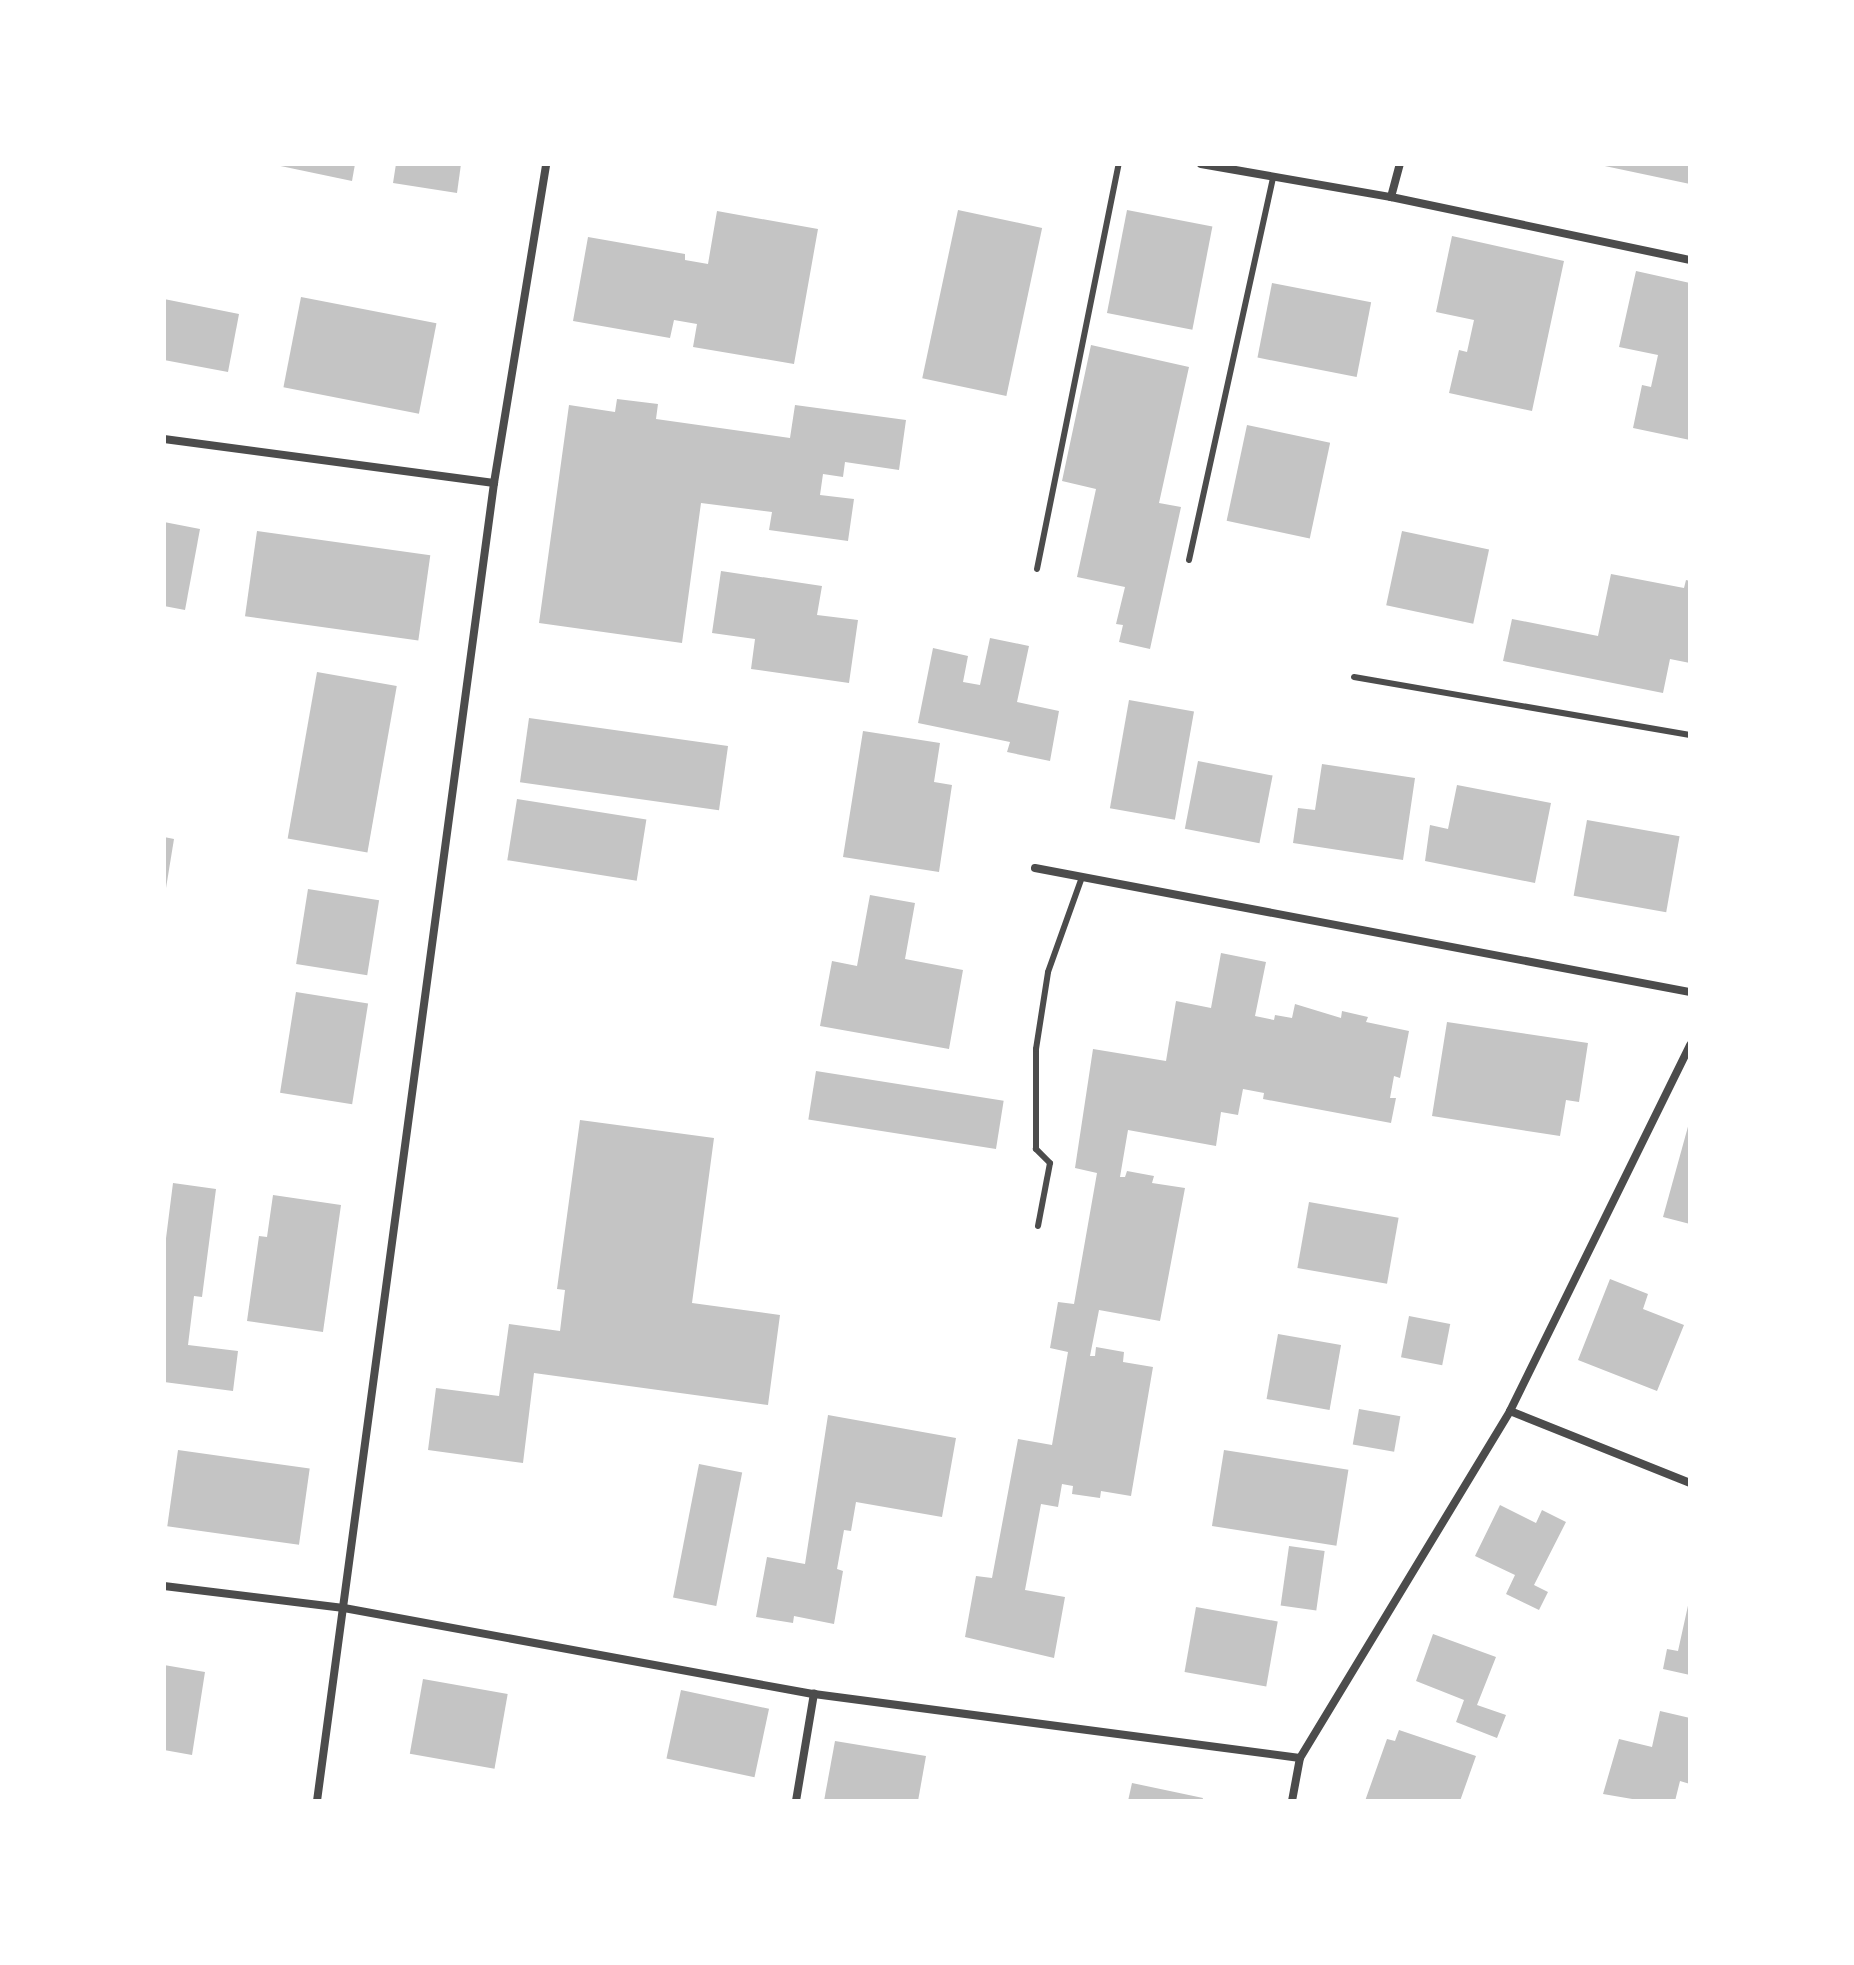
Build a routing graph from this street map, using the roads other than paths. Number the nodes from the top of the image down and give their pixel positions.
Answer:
1 (546, 164) edge
2 (1119, 164) edge
3 (1201, 164) edge
4 (1400, 164) edge
5 (1273, 177) junction
6 (1391, 197) junction
7 (1690, 260) edge
8 (164, 439) edge
9 (494, 483) junction
10 (1189, 560) dead end
11 (1037, 569) dead end
12 (1354, 677) dead end
13 (1690, 735) edge
14 (1035, 868) dead end
15 (1082, 877) junction
16 (1690, 992) edge
17 (1690, 1045) edge
18 (1038, 1226) dead end
19 (1510, 1411) junction
20 (1690, 1483) edge
21 (164, 1586) edge
22 (344, 1608) junction
23 (814, 1694) junction
24 (1300, 1758) junction
25 (317, 1801) edge
26 (796, 1801) edge
27 (1292, 1801) edge

1 - 9 street
2 - 11 lane
3 - 5 street
4 - 6 street
5 - 6 street
5 - 10 lane
6 - 7 street
8 - 9 street
9 - 22 street
12 - 13 lane
14 - 15 street
15 - 16 street
15 - 18 lane
17 - 19 street
19 - 20 street
19 - 24 street
21 - 22 street
22 - 23 street
22 - 25 street
23 - 24 street
23 - 26 street
24 - 27 street

